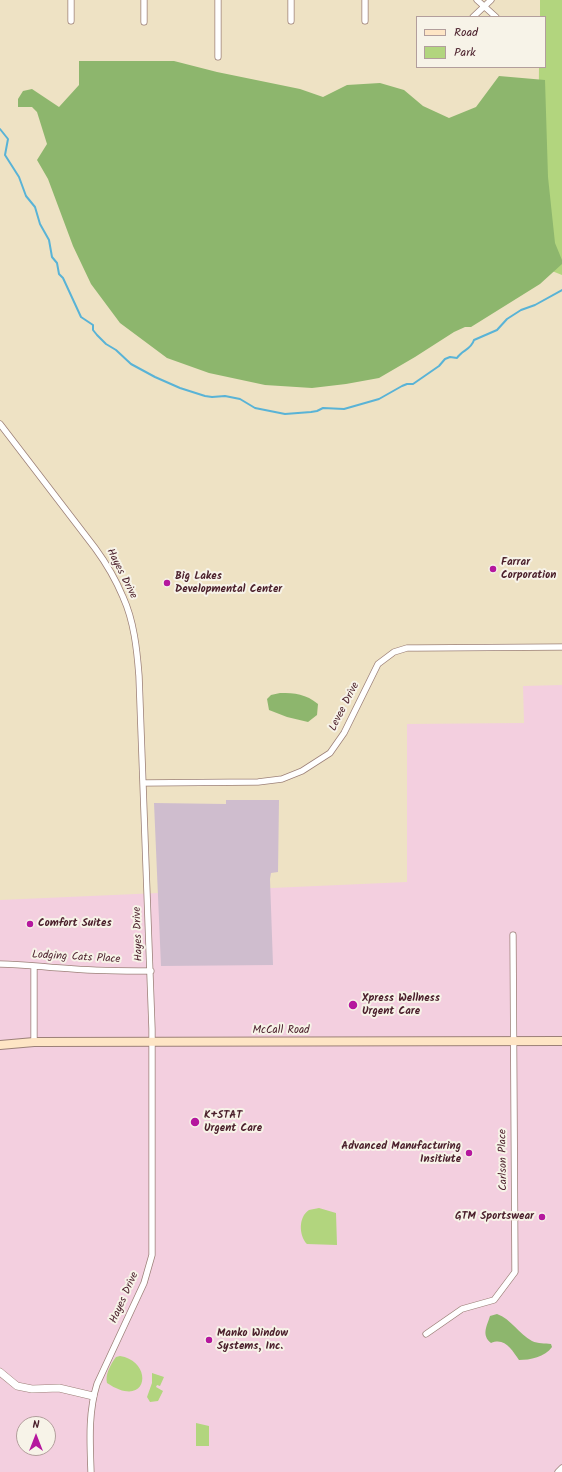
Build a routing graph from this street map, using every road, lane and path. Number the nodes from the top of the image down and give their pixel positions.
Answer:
1 (71, 0) edge
2 (144, 0) edge
3 (218, 0) edge
4 (291, 0) edge
5 (365, 0) edge
6 (477, 0) edge
7 (491, 0) edge
8 (484, 7) junction
9 (474, 16) edge
10 (495, 16) edge
11 (70, 21) dead end
12 (291, 21) dead end
13 (365, 21) dead end
14 (144, 22) dead end
15 (218, 57) dead end
16 (0, 424) edge
17 (562, 647) edge
18 (143, 783) junction
19 (513, 935) dead end
20 (0, 964) edge
21 (34, 966) junction
22 (151, 971) junction
23 (513, 1041) junction
24 (562, 1041) edge
25 (34, 1042) junction
26 (152, 1042) junction
27 (0, 1045) edge
28 (426, 1334) dead end
29 (0, 1372) edge
30 (93, 1396) junction
31 (562, 1468) edge
32 (91, 1472) edge
33 (558, 1472) edge

1 - 11 street
2 - 14 street
3 - 15 street
4 - 12 street
5 - 13 street
6 - 8 street
7 - 8 street
8 - 9 street
8 - 10 street
16 - 18 street, Hayes Drive
17 - 18 street, Levee Drive
18 - 22 street, Hayes Drive
19 - 23 street, Carlson Place
20 - 21 street, Lodging Cats Place
21 - 22 street, Lodging Cats Place
21 - 25 street
22 - 26 street, Hayes Drive
23 - 24 main road, McCall Road
23 - 26 main road, McCall Road
23 - 28 street, Carlson Place
25 - 26 main road, McCall Road
25 - 27 main road, McCall Road
26 - 30 street, Hayes Drive
29 - 30 street
30 - 32 street, Hayes Drive
31 - 33 street

